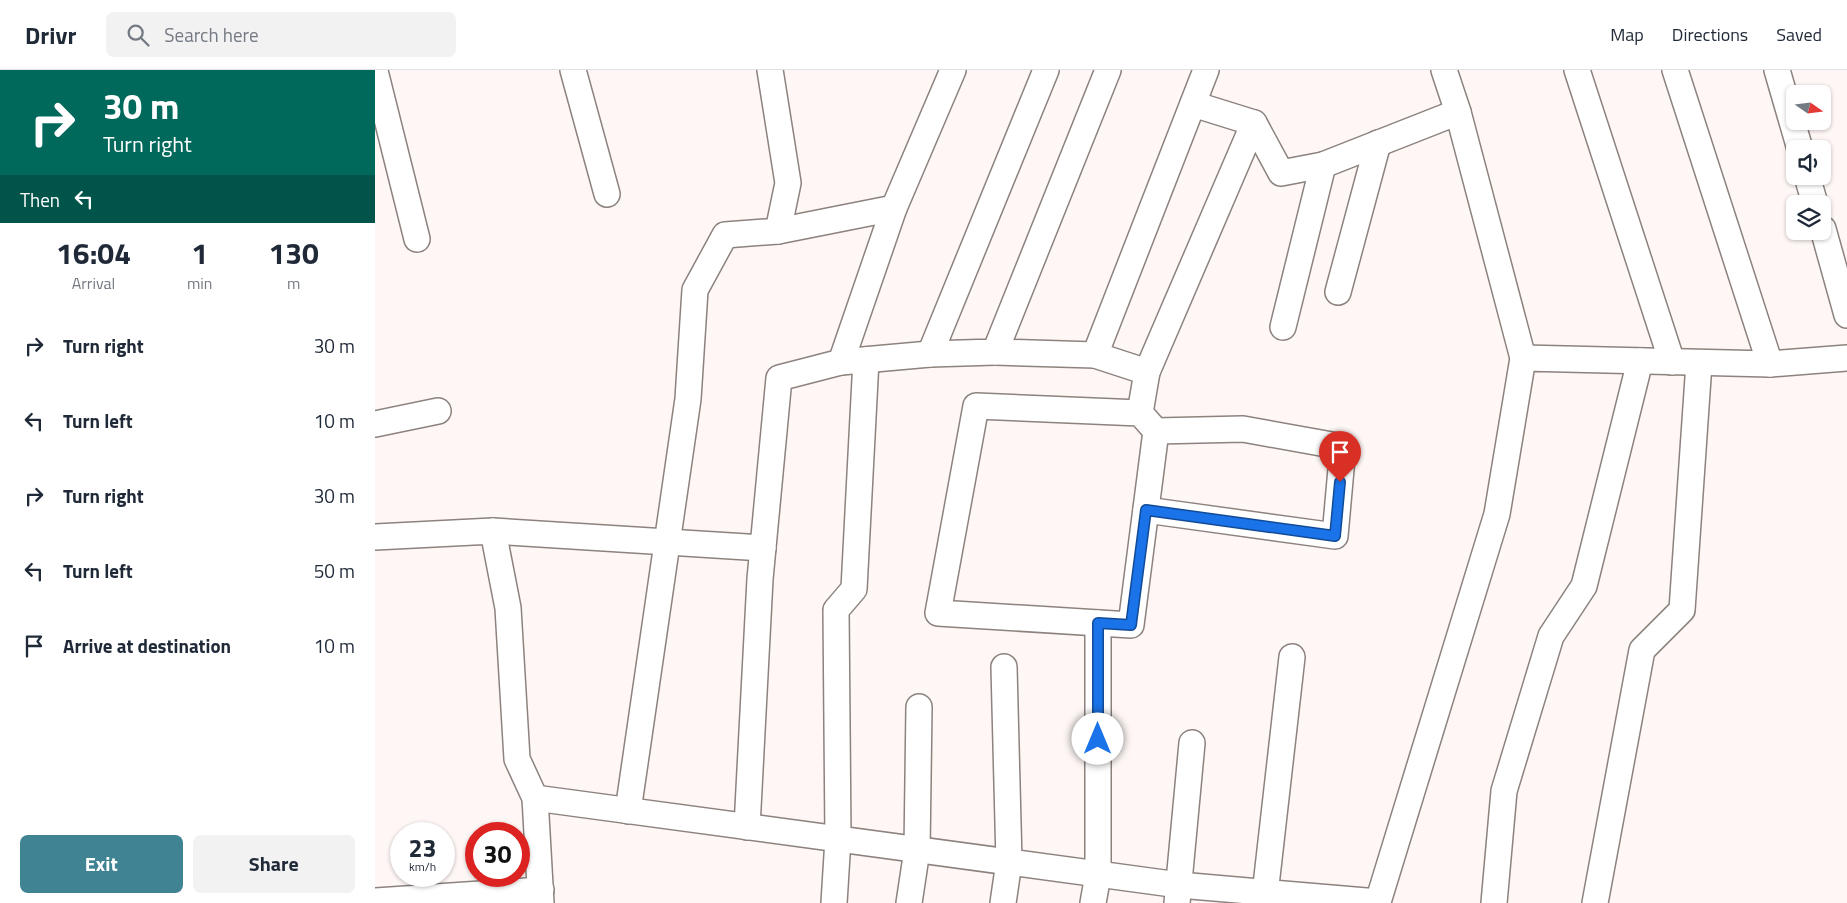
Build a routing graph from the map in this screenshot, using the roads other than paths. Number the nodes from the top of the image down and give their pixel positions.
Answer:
1 (573, 70) edge
2 (770, 70) edge
3 (953, 70) edge
4 (1046, 70) edge
5 (1108, 70) edge
6 (1206, 70) edge
7 (1444, 70) edge
8 (1577, 70) edge
9 (1675, 70) edge
10 (1777, 70) edge
11 (375, 71) edge
12 (1193, 104) junction
13 (1458, 112) junction
14 (1254, 123) junction
15 (1797, 140) edge
16 (1378, 144) junction
17 (1323, 166) junction
18 (607, 194) dead end
19 (894, 208) junction
20 (777, 231) junction
21 (417, 238) dead end
22 (1826, 240) edge
23 (1338, 292) dead end
24 (1847, 314) edge
25 (1283, 327) dead end
26 (995, 352) junction
27 (929, 354) junction
28 (1095, 355) junction
29 (1523, 358) junction
30 (1847, 358) edge
31 (866, 360) junction
32 (1639, 361) junction
33 (841, 362) junction
34 (1672, 362) junction
35 (1699, 363) junction
36 (1770, 364) junction
37 (1147, 372) junction
38 (438, 411) dead end
39 (1148, 422) junction
40 (375, 424) edge
41 (1146, 510) junction
42 (493, 531) junction
43 (375, 537) edge
44 (667, 542) junction
45 (763, 548) junction
46 (1098, 623) junction
47 (1292, 656) dead end
48 (1004, 666) dead end
49 (919, 707) dead end
50 (1193, 743) dead end
51 (535, 798) junction
52 (628, 811) junction
53 (747, 827) junction
54 (838, 839) junction
55 (917, 850) junction
56 (1009, 862) junction
57 (1097, 874) junction
58 (1178, 894) edge
59 (541, 897) edge
60 (1265, 898) edge
61 (375, 901) edge
62 (834, 903) edge
63 (909, 903) edge
64 (1003, 903) edge
65 (1093, 903) edge
66 (1494, 903) edge
67 (1595, 903) edge

1 - 18 street
2 - 20 street
3 - 19 street
4 - 27 street
5 - 26 street
6 - 12 street
7 - 13 street
8 - 34 street
9 - 36 street
10 - 15 street
11 - 21 street
12 - 14 street
12 - 28 street
13 - 16 street
13 - 29 street
14 - 17 street
14 - 37 street
16 - 17 street
16 - 23 street
17 - 25 street
19 - 20 street
19 - 33 street
20 - 44 street
22 - 24 street
26 - 27 street
26 - 28 street
27 - 31 street
28 - 37 street
29 - 32 street
29 - 60 street
30 - 36 street
31 - 33 street
31 - 54 street
32 - 34 street
32 - 66 street
33 - 45 street
34 - 35 street
35 - 36 street
35 - 67 street
37 - 39 street
38 - 40 street
39 - 41 street
39 - 41 street
39 - 46 street
41 - 46 street
42 - 43 street
42 - 44 street
42 - 51 street
44 - 45 street
44 - 52 street
45 - 53 street
46 - 57 street
47 - 60 street
48 - 56 street
49 - 55 street
50 - 58 street
51 - 52 street
51 - 59 street
52 - 53 street
53 - 54 street
54 - 55 street
54 - 62 street
55 - 56 street
55 - 63 street
56 - 57 street
56 - 64 street
57 - 58 street
57 - 65 street
58 - 60 street
59 - 61 street

